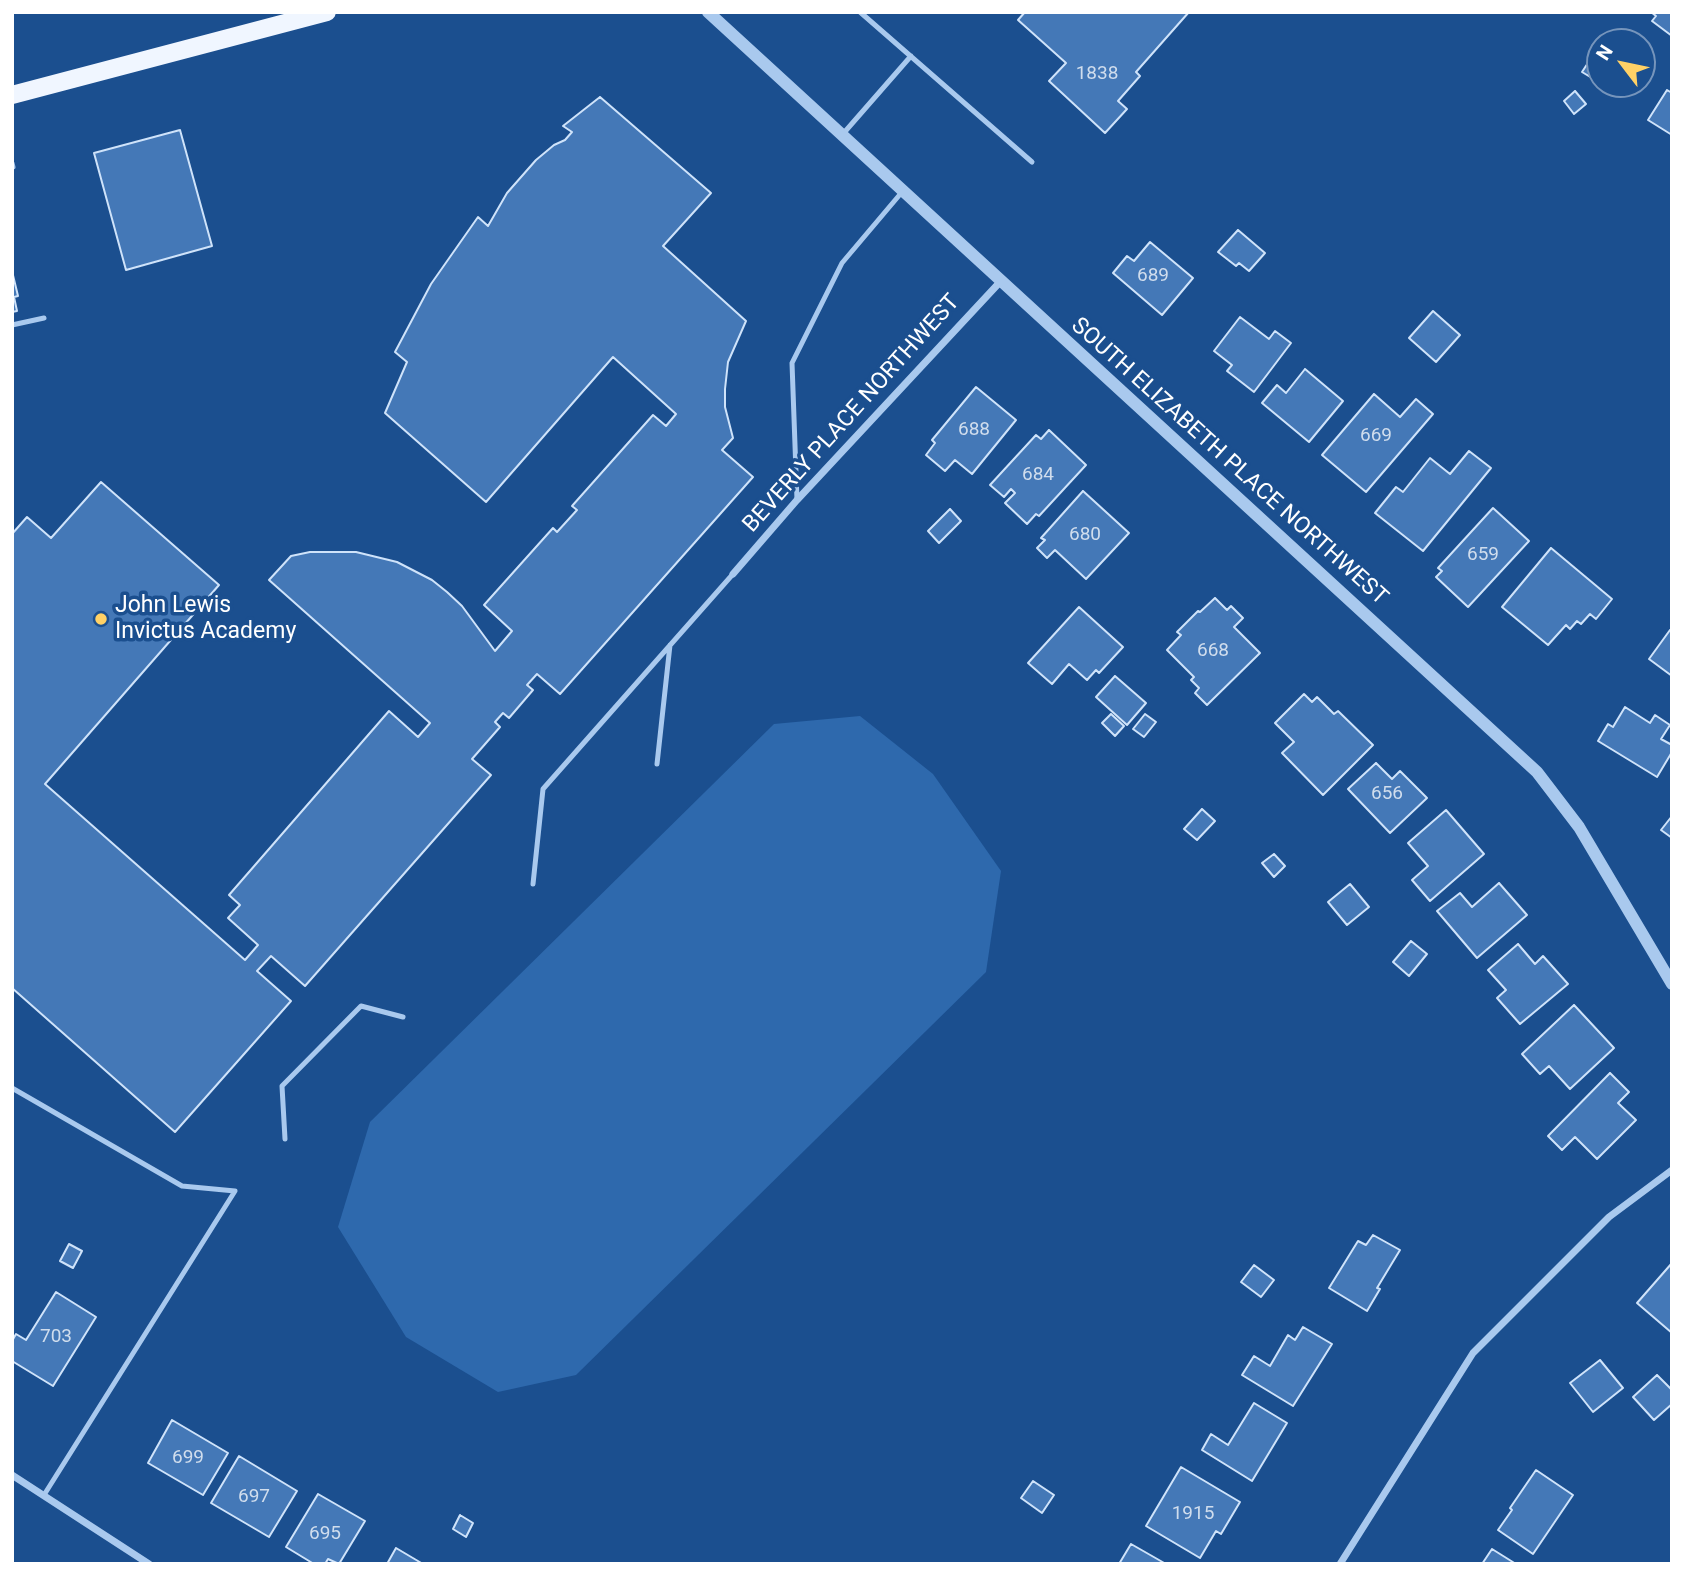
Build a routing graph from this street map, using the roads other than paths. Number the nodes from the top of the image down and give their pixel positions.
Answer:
1 (327, 12) edge
2 (708, 12) edge
3 (860, 12) edge
4 (911, 57) junction
5 (12, 94) edge
6 (842, 135) junction
7 (1032, 162) dead end
8 (902, 191) junction
9 (1000, 282) junction
10 (44, 318) dead end
11 (12, 325) edge
12 (797, 500) junction
13 (733, 574) joint
14 (670, 645) junction
15 (657, 764) dead end
16 (533, 884) dead end
17 (1672, 984) edge
18 (403, 1017) dead end
19 (12, 1088) edge
20 (285, 1139) dead end
21 (1672, 1170) edge
22 (12, 1475) edge
23 (44, 1495) junction
24 (149, 1564) edge
25 (1340, 1564) edge

1 - 5 main road
2 - 6 street, SOUTH ELIZABETH PLACE NORTHWEST
3 - 4 lane
4 - 6 lane
4 - 7 lane
6 - 8 street, SOUTH ELIZABETH PLACE NORTHWEST
8 - 9 street, SOUTH ELIZABETH PLACE NORTHWEST
8 - 12 lane
9 - 12 street, BEVERLY PLACE NORTHWEST
9 - 17 street, SOUTH ELIZABETH PLACE NORTHWEST
10 - 11 lane
12 - 13 street, BEVERLY PLACE NORTHWEST
13 - 14 lane
14 - 15 lane
14 - 16 lane
18 - 20 lane
19 - 23 lane
21 - 25 street
22 - 23 street
23 - 24 street

